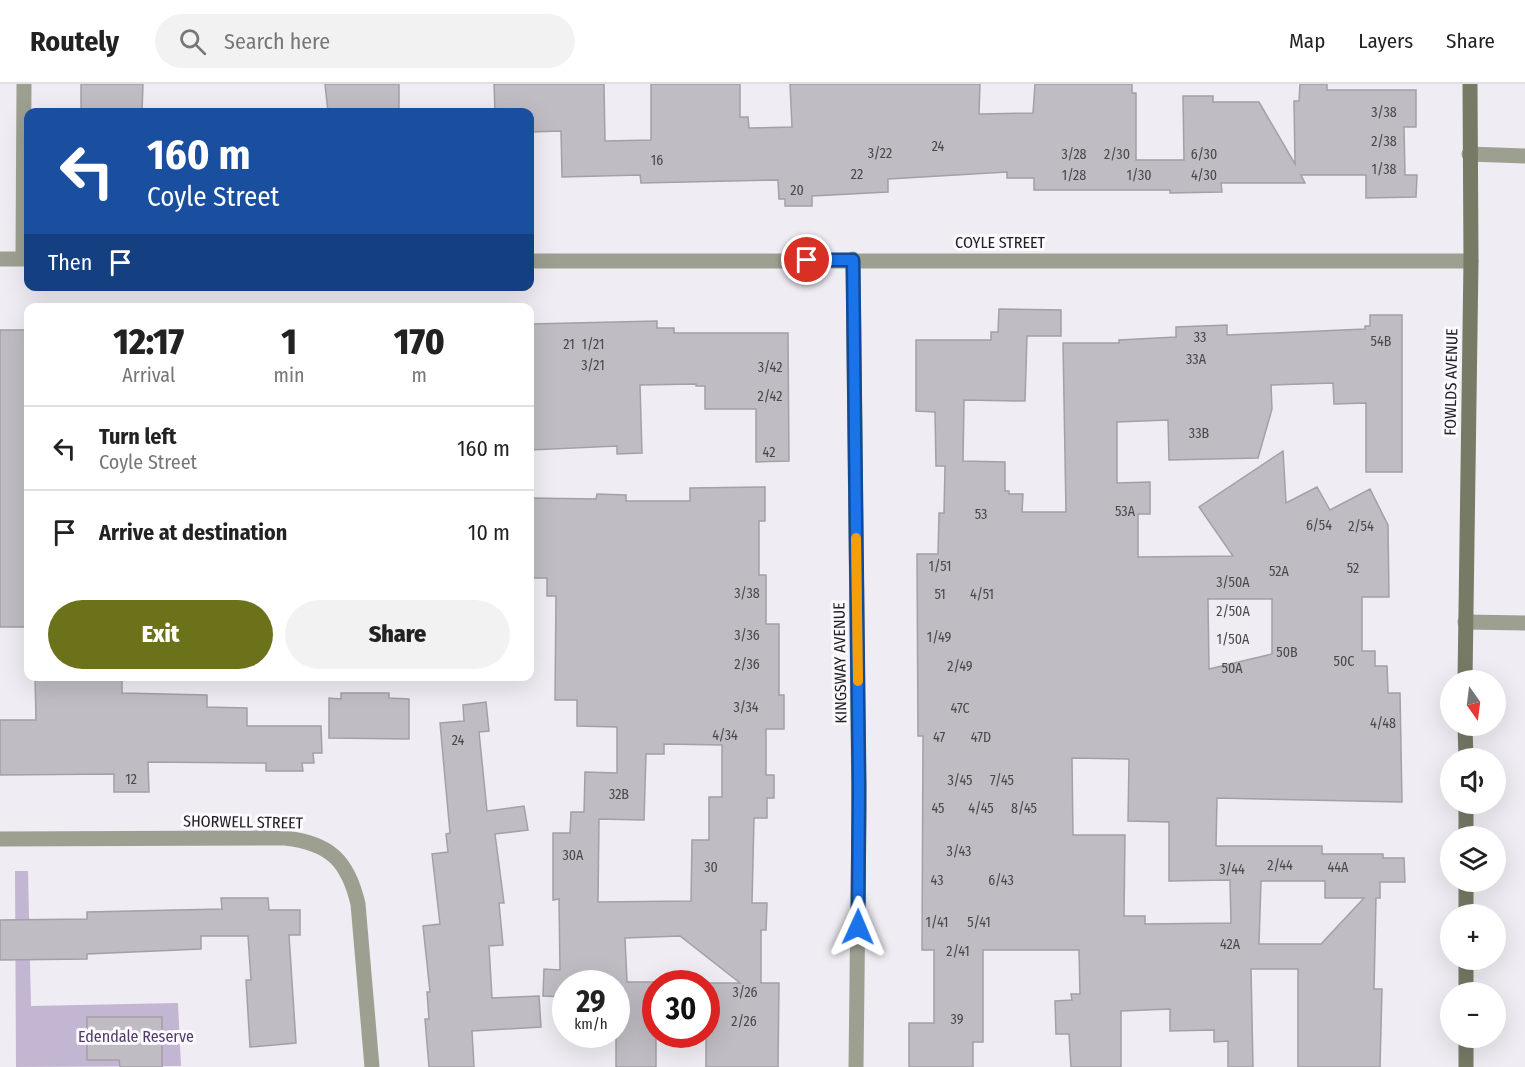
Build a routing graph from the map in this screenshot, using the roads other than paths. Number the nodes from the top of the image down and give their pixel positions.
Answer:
1 (24, 84) edge
2 (1470, 84) edge
3 (24, 108) edge
4 (1469, 154) junction
5 (1525, 156) edge
6 (0, 259) edge
7 (24, 259) edge
8 (853, 260) junction
9 (534, 261) edge
10 (1471, 261) junction
11 (1465, 622) junction
12 (1525, 623) edge
13 (1465, 670) edge
14 (0, 839) edge
15 (1466, 1048) edge
16 (372, 1067) edge
17 (856, 1067) edge
18 (1466, 1067) edge

1 - 3 street
2 - 4 street, FOWLDS AVENUE
4 - 5 street
4 - 10 street, FOWLDS AVENUE
6 - 7 street
8 - 9 street, COYLE STREET
8 - 10 street, COYLE STREET
8 - 17 street, KINGSWAY AVENUE
10 - 11 street, FOWLDS AVENUE
11 - 12 street
11 - 13 street, FOWLDS AVENUE
14 - 16 street, SHORWELL STREET
15 - 18 street

